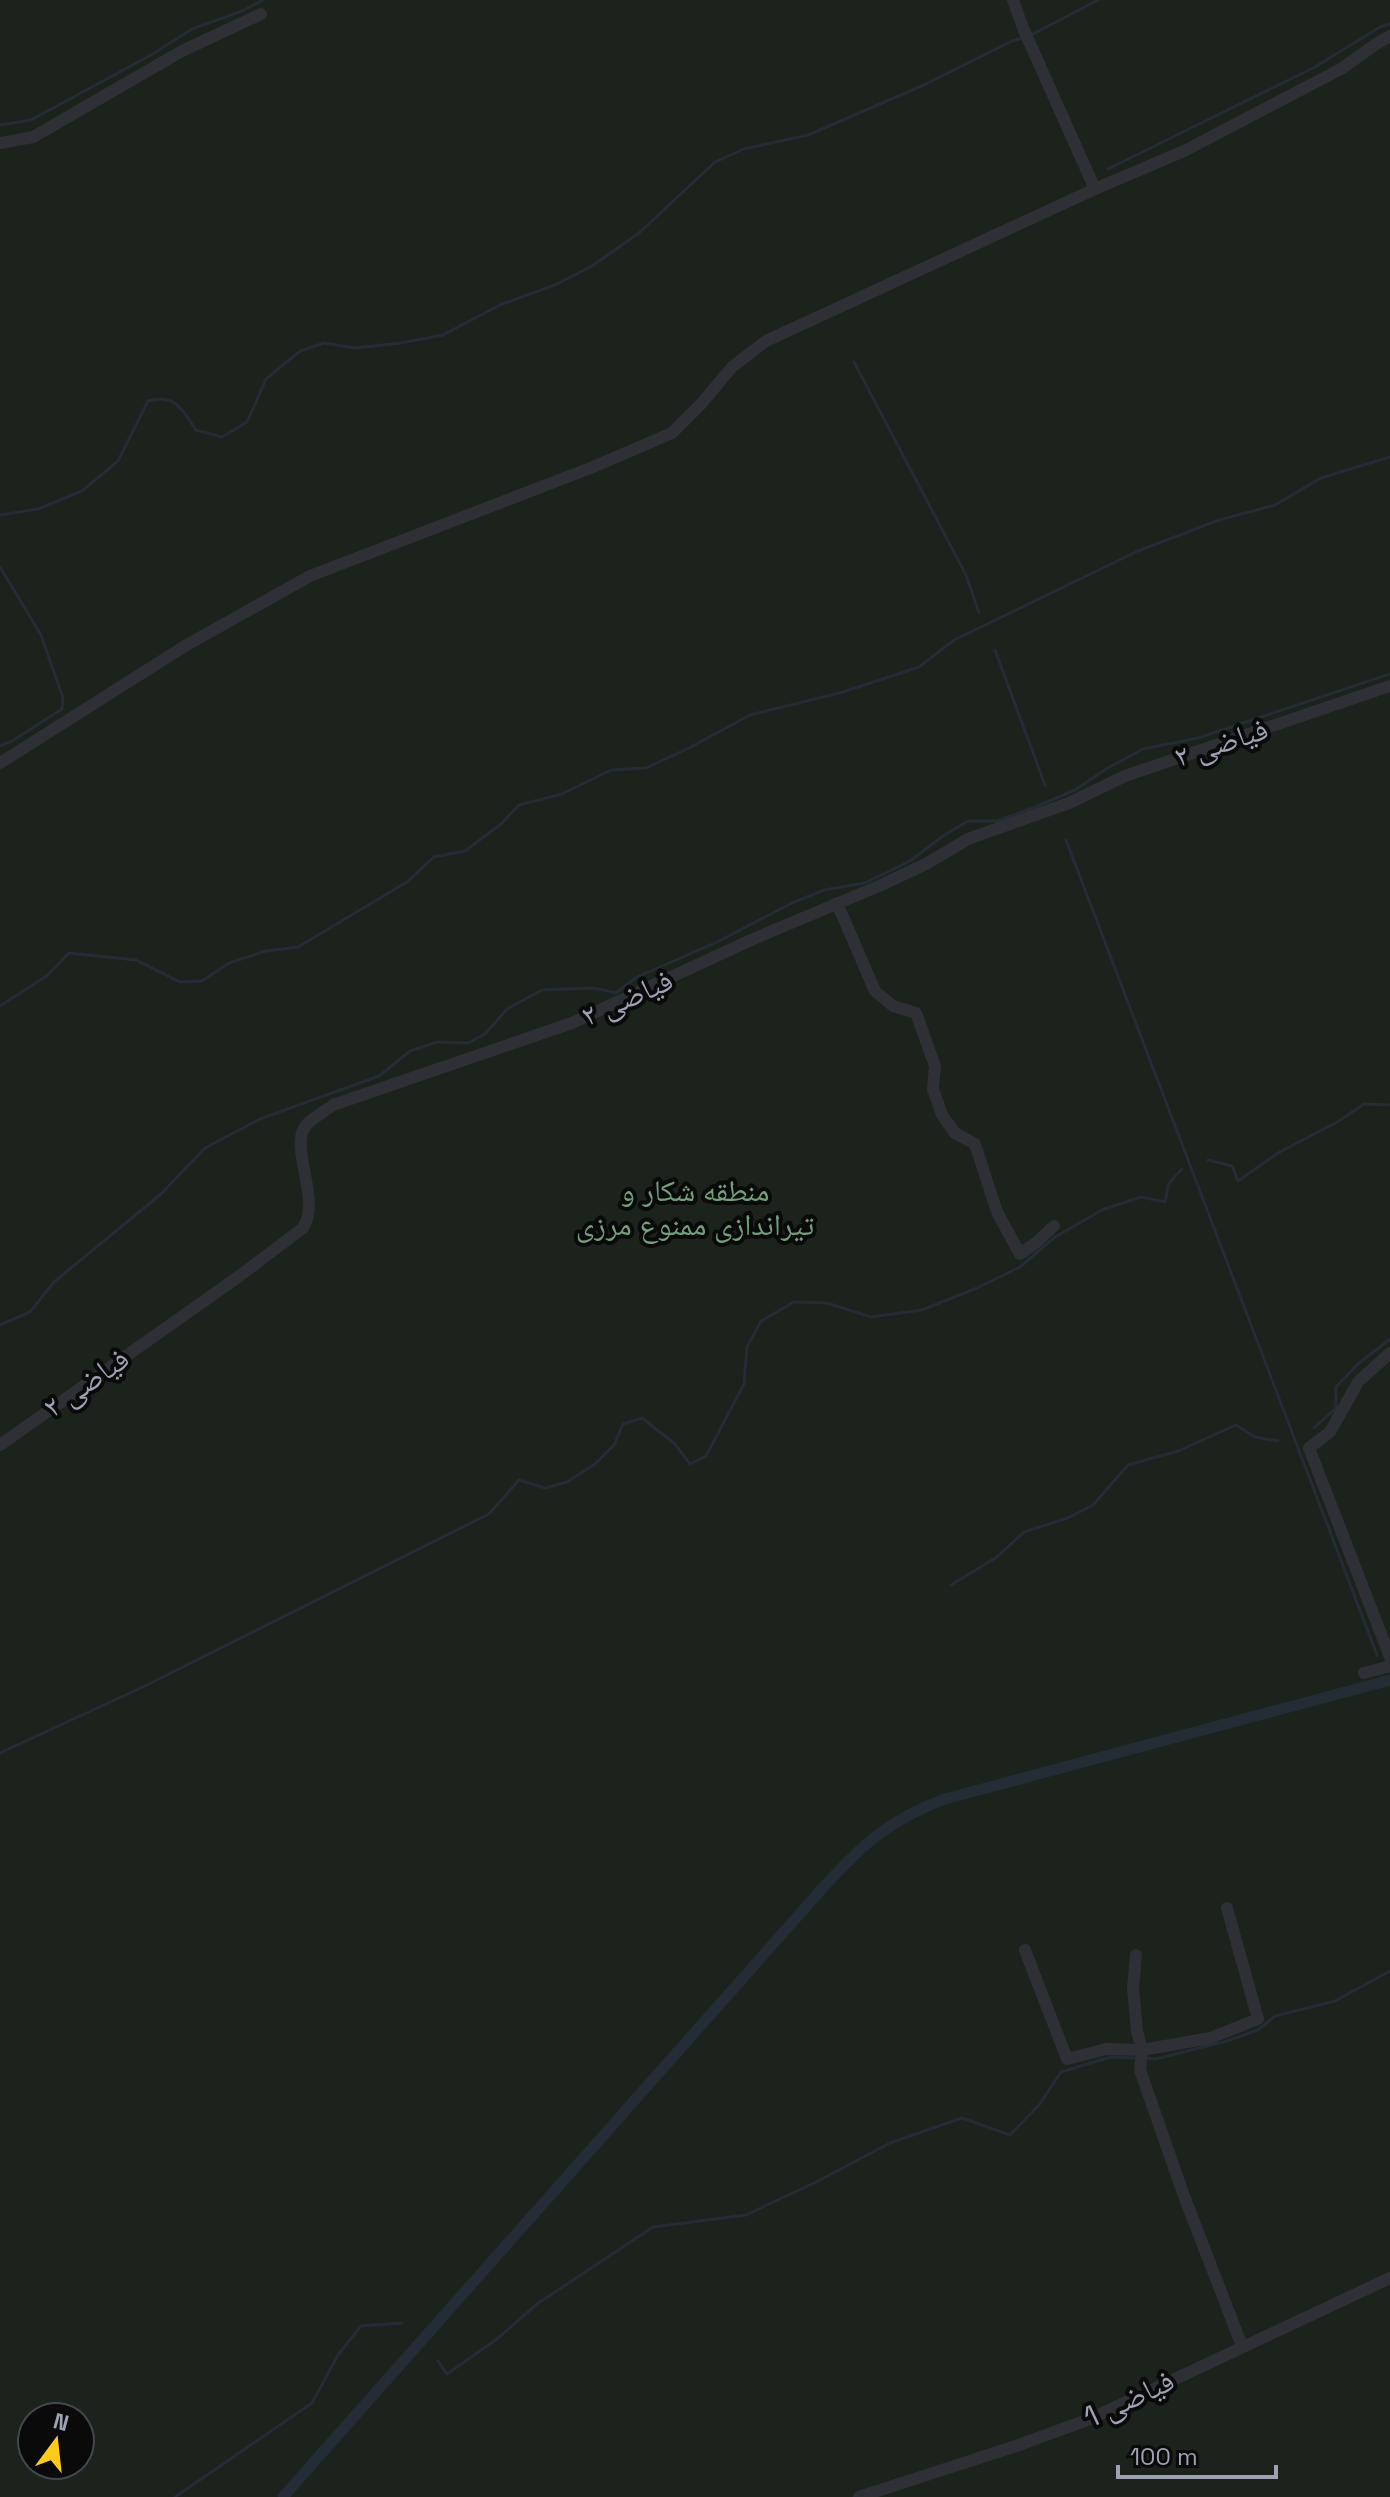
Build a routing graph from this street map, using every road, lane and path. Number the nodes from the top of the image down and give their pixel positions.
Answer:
1 (1013, 0) edge
2 (261, 14) dead end
3 (1390, 36) edge
4 (0, 143) edge
5 (1095, 189) junction
6 (1390, 686) edge
7 (0, 763) edge
8 (837, 903) junction
9 (1054, 1226) dead end
10 (1390, 1353) edge
11 (0, 1445) edge
12 (1390, 1657) edge
13 (1390, 1666) edge
14 (1364, 1673) dead end
15 (1227, 1908) dead end
16 (1025, 1950) dead end
17 (1136, 1955) dead end
18 (1142, 2056) junction
19 (1390, 2278) edge
20 (1242, 2346) junction
21 (859, 2497) edge

1 - 5 street
2 - 4 street
3 - 5 street
5 - 7 street
6 - 8 street, فیاضی ۲
8 - 9 street
8 - 11 street, فیاضی ۲
10 - 12 street
13 - 14 street
15 - 18 street
16 - 18 street
17 - 18 street
18 - 20 street
19 - 20 street, فیاضی 1
20 - 21 street, فیاضی 1

